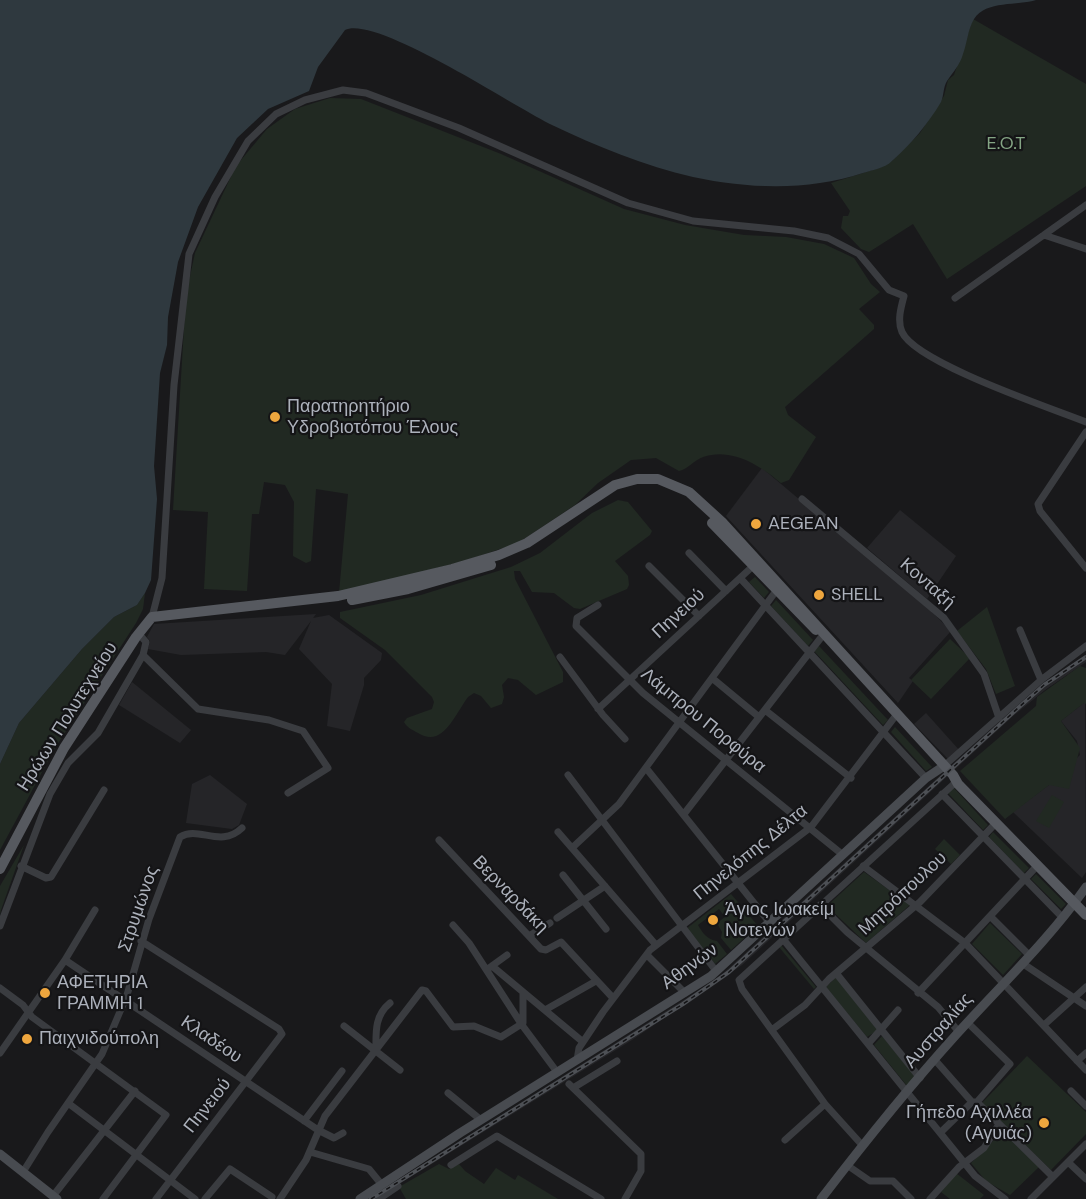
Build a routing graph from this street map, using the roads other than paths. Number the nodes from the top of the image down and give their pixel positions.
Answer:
1 (1086, 205) edge
2 (1044, 235) junction
3 (1086, 249) edge
4 (955, 298) dead end
5 (1086, 422) edge
6 (1086, 432) edge
7 (802, 499) dead end
8 (689, 553) dead end
9 (649, 566) dead end
10 (753, 566) junction
11 (1086, 568) edge
12 (740, 578) junction
13 (726, 591) junction
14 (776, 591) junction
15 (598, 605) dead end
16 (766, 606) junction
17 (244, 608) junction
18 (699, 616) junction
19 (152, 618) junction
20 (1020, 630) dead end
21 (139, 634) junction
22 (823, 635) junction
23 (1086, 646) edge
24 (810, 652) junction
25 (143, 655) junction
26 (560, 657) dead end
27 (712, 678) junction
28 (629, 680) junction
29 (1041, 680) junction
30 (598, 709) junction
31 (765, 710) junction
32 (897, 714) junction
33 (759, 717) junction
34 (999, 718) junction
35 (680, 722) junction
36 (884, 733) junction
37 (625, 739) dead end
38 (727, 759) junction
39 (944, 766) junction
40 (646, 768) junction
41 (568, 775) dead end
42 (851, 778) junction
43 (926, 778) junction
44 (954, 778) junction
45 (104, 790) dead end
46 (288, 793) dead end
47 (942, 794) junction
48 (684, 814) junction
49 (601, 819) junction
50 (995, 824) junction
51 (242, 828) dead end
52 (810, 829) junction
53 (558, 832) dead end
54 (984, 837) junction
55 (439, 840) dead end
56 (572, 848) junction
57 (843, 855) junction
58 (21, 866) junction
59 (862, 866) junction
60 (1036, 867) junction
61 (0, 869) edge
62 (563, 875) dead end
63 (1025, 879) junction
64 (737, 885) junction
65 (605, 886) junction
66 (1086, 887) edge
67 (584, 900) junction
68 (1079, 903) edge
69 (820, 905) junction
70 (917, 905) junction
71 (95, 910) dead end
72 (1086, 915) edge
73 (990, 916) junction
74 (557, 918) dead end
75 (1063, 918) junction
76 (550, 923) dead end
77 (770, 923) junction
78 (453, 925) dead end
79 (0, 926) edge
80 (681, 926) junction
81 (606, 929) dead end
82 (529, 936) junction
83 (783, 939) junction
84 (141, 941) junction
85 (965, 943) junction
86 (656, 945) junction
87 (866, 948) junction
88 (507, 955) dead end
89 (647, 955) junction
90 (1026, 959) junction
91 (65, 960) junction
92 (489, 968) junction
93 (717, 971) junction
94 (836, 973) junction
95 (596, 981) junction
96 (1004, 983) junction
97 (822, 987) junction
98 (1086, 987) edge
99 (0, 988) edge
100 (523, 992) junction
101 (685, 993) junction
102 (918, 993) junction
103 (613, 998) junction
104 (1074, 998) junction
105 (125, 1001) junction
106 (390, 1003) dead end
107 (1086, 1006) edge
108 (27, 1010) junction
109 (545, 1010) junction
110 (898, 1010) dead end
111 (968, 1022) junction
112 (522, 1025) junction
113 (1044, 1025) junction
114 (344, 1026) dead end
115 (773, 1029) junction
116 (882, 1030) junction
117 (959, 1032) junction
118 (583, 1042) junction
119 (868, 1044) junction
120 (376, 1052) junction
121 (0, 1053) edge
122 (1086, 1053) edge
123 (577, 1060) junction
124 (935, 1060) junction
125 (617, 1061) dead end
126 (1077, 1061) junction
127 (97, 1063) junction
128 (400, 1070) dead end
129 (1086, 1070) edge
130 (342, 1071) dead end
131 (557, 1072) junction
132 (920, 1078) junction
133 (246, 1082) junction
134 (135, 1091) junction
135 (1071, 1091) dead end
136 (908, 1092) junction
137 (447, 1093) dead end
138 (975, 1102) junction
139 (68, 1103) junction
140 (825, 1104) junction
141 (1086, 1106) edge
142 (481, 1120) junction
143 (304, 1121) junction
144 (999, 1124) junction
145 (104, 1130) junction
146 (318, 1130) junction
147 (941, 1132) junction
148 (343, 1133) dead end
149 (785, 1140) dead end
150 (1086, 1144) edge
151 (862, 1145) junction
152 (310, 1152) junction
153 (0, 1154) edge
154 (136, 1155) junction
155 (1068, 1162) junction
156 (966, 1163) junction
157 (451, 1165) dead end
158 (847, 1165) junction
159 (23, 1172) junction
160 (1053, 1177) junction
161 (1086, 1179) edge
162 (170, 1180) junction
163 (382, 1185) junction
164 (398, 1186) dead end
165 (992, 1191) junction
166 (55, 1198) edge
167 (103, 1199) edge
168 (156, 1199) edge
169 (195, 1199) edge
170 (206, 1199) edge
171 (274, 1199) edge
172 (360, 1199) edge
173 (379, 1199) edge
174 (601, 1199) edge
175 (625, 1199) edge
176 (821, 1199) edge
177 (911, 1199) edge
178 (930, 1199) edge
179 (986, 1199) edge
180 (1005, 1199) edge
181 (1031, 1199) edge

1 - 2 street
2 - 3 street
2 - 4 street
5 - 19 street
6 - 11 street
7 - 34 street, Κονταξή
8 - 13 street
9 - 18 street
10 - 12 street, Πηνειού
10 - 14 main road
10 - 17 main road
12 - 13 street, Πηνειού
12 - 16 street
13 - 18 street, Πηνειού
14 - 16 street
14 - 22 main road
15 - 28 street, Λάμπρου Πορφύρα
16 - 24 street
16 - 27 street
17 - 19 main road
17 - 22 main road
18 - 28 street, Πηνειού
19 - 21 main road, Ηρώων Πολυτεχνείου
20 - 29 street
21 - 25 street
21 - 61 main road, Ηρώων Πολυτεχνείου
22 - 24 street
22 - 32 main road
23 - 29 street, Αθηνών
24 - 31 street
24 - 36 street
25 - 46 street
25 - 58 street
26 - 30 street
27 - 33 street
27 - 35 street
28 - 30 street, Πηνειού
28 - 35 street, Λάμπρου Πορφύρα
29 - 34 street, Αθηνών
30 - 37 street
31 - 33 street
31 - 42 street
32 - 36 street, Πηνελόπης Δέλτα
32 - 39 main road
33 - 38 street
34 - 39 street, Αθηνών
35 - 38 street, Λάμπρου Πορφύρα
35 - 40 street
36 - 42 street, Πηνελόπης Δέλτα
36 - 43 street
38 - 48 street
38 - 52 street, Λάμπρου Πορφύρα
39 - 43 street, Αθηνών
39 - 44 main road
40 - 48 street
40 - 49 street
41 - 49 street
42 - 52 street, Πηνελόπης Δέλτα
43 - 57 street, Αθηνών
44 - 47 street
44 - 50 main road
44 - 68 main road
45 - 58 street
47 - 54 street
47 - 59 street
48 - 64 street
49 - 56 street
49 - 80 street
50 - 54 street, Μητρόπουλου
50 - 60 main road
51 - 84 street, Στρυμώνος
52 - 57 street, Λάμπρου Πορφύρα
52 - 64 street, Πηνελόπης Δέλτα
53 - 56 street
54 - 63 street
54 - 70 street, Μητρόπουλου
55 - 82 street, Βερναρδάκη
56 - 65 street
57 - 77 street, Αθηνών
58 - 79 street
59 - 69 street
59 - 70 street
60 - 63 street
60 - 68 main road
62 - 67 street
63 - 73 street
63 - 75 street
64 - 77 street
64 - 80 street, Πηνελόπης Δέλτα
65 - 67 street
65 - 86 street
66 - 68 street, Αυστραλίας
67 - 74 street
67 - 81 street
68 - 72 main road
68 - 75 street, Αυστραλίας
69 - 83 street
69 - 87 street
70 - 85 street
70 - 87 street, Μητρόπουλου
71 - 91 street
73 - 85 street
73 - 90 street
75 - 90 street, Αυστραλίας
76 - 82 street
77 - 93 street, Αθηνών
78 - 92 street
80 - 86 street, Πηνελόπης Δέλτα
80 - 93 street
82 - 95 street, Βερναρδάκη
83 - 97 street
83 - 115 street
84 - 105 street, Στρυμώνος
84 - 133 street, Πηνειού
85 - 96 street
85 - 102 street
86 - 89 street, Πηνελόπης Δέλτα
87 - 94 street, Μητρόπουλου
87 - 102 street
88 - 92 street
89 - 101 street
89 - 103 street, Πηνελόπης Δέλτα
90 - 96 street, Αυστραλίας
90 - 104 street
91 - 105 street, Κλαδέου
91 - 108 street
92 - 100 street
92 - 112 street
93 - 101 street, Αθηνών
94 - 97 street, Μητρόπουλου
94 - 116 street
95 - 103 street, Βερναρδάκη
95 - 109 street
96 - 111 street, Αυστραλίας
96 - 113 street
97 - 115 street, Μητρόπουλου
97 - 119 street
98 - 104 street
99 - 108 street
100 - 109 street
100 - 112 street
101 - 123 street, Αθηνών
102 - 117 street
103 - 118 street, Πηνελόπης Δέλτα
104 - 107 street
104 - 113 street
105 - 127 street, Στρυμώνος
105 - 133 street, Κλαδέου
106 - 120 street
108 - 121 street
108 - 127 street
109 - 118 street
110 - 116 street
111 - 117 street, Αυστραλίας
111 - 138 street
112 - 120 street
112 - 131 street
113 - 126 street
114 - 120 street
115 - 140 street
116 - 119 street
116 - 132 street
117 - 124 street, Αυστραλίας
118 - 123 street, Πηνελόπης Δέλτα
119 - 136 street
120 - 128 street
120 - 146 street
122 - 126 street
123 - 131 street, Αθηνών
124 - 132 street, Αυστραλίας
124 - 138 street
125 - 175 street
126 - 129 street
127 - 134 street
127 - 139 street, Στρυμώνος
130 - 143 street
131 - 142 street, Αθηνών
132 - 136 street, Αυστραλίας
133 - 143 street, Κλαδέου
133 - 162 street, Πηνειού
134 - 145 street
134 - 154 street
135 - 141 street
136 - 147 street
136 - 151 street, Αυστραλίας
137 - 142 street
138 - 144 street
138 - 147 street
139 - 145 street
139 - 159 street, Στρυμώνος
140 - 149 street
140 - 151 street
142 - 163 street, Αθηνών
143 - 146 street, Κλαδέου
144 - 156 street
144 - 160 street
145 - 154 street
145 - 166 street
146 - 148 street, Κλαδέου
146 - 152 street
147 - 156 street
150 - 155 street
151 - 158 street, Αυστραλίας
152 - 163 street
152 - 171 street
153 - 159 street
154 - 162 street
154 - 167 street
155 - 160 street
155 - 161 street
156 - 165 street
156 - 178 street
157 - 174 street
158 - 176 street, Αυστραλίας
158 - 177 street
159 - 166 street
160 - 181 street
162 - 168 street, Πηνειού
162 - 169 street
163 - 172 street, Αθηνών
164 - 173 street
165 - 179 street
165 - 180 street
170 - 171 street

